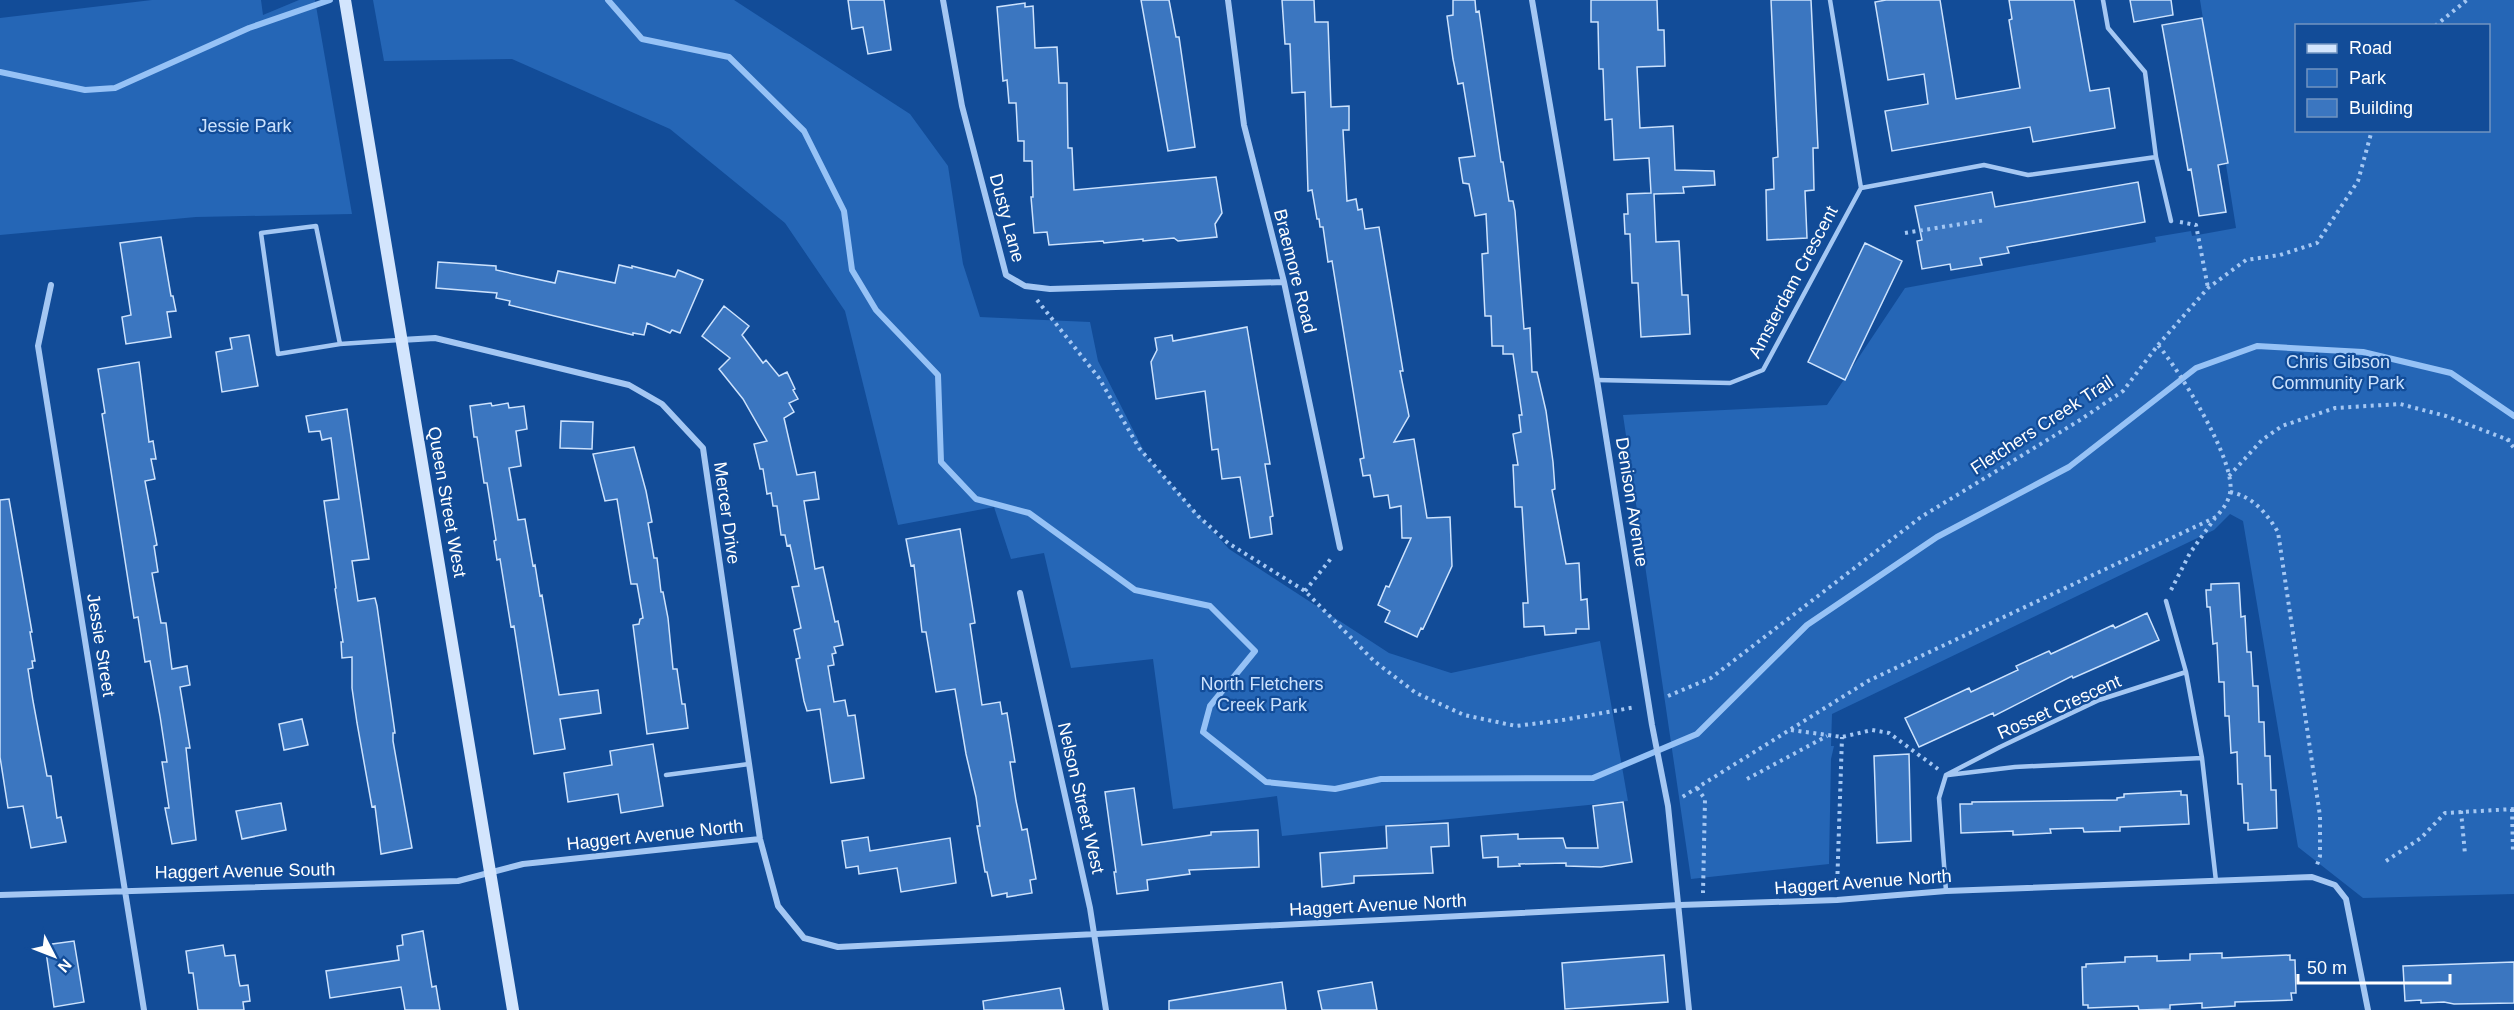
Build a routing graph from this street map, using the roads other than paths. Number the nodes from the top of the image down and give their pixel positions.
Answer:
1 (345, 0) edge
2 (943, 0) edge
3 (1228, 0) edge
4 (1532, 0) edge
5 (1830, 0) edge
6 (2103, 0) edge
7 (2156, 157) junction
8 (1861, 188) junction
9 (2171, 221) road end
10 (1284, 282) junction
11 (51, 285) dead end
12 (401, 340) junction
13 (340, 344) junction
14 (1597, 381) junction
15 (1340, 548) road end
16 (1020, 593) dead end
17 (2166, 601) road end
18 (2186, 672) junction
19 (2202, 758) junction
20 (749, 764) junction
21 (666, 775) dead end
22 (1946, 775) junction
23 (760, 839) junction
24 (490, 873) junction
25 (2217, 882) junction
26 (124, 890) junction
27 (1946, 891) junction
28 (0, 895) edge
29 (1680, 905) junction
30 (1093, 934) junction
31 (144, 1010) edge
32 (513, 1010) edge
33 (1106, 1010) edge
34 (1689, 1010) edge
35 (2368, 1010) edge

1 - 12 main road, Queen Street West
2 - 10 street, Dusty Lane
3 - 10 street, Braemore Road
4 - 14 street, Denison Avenue
5 - 8 lane
6 - 7 lane
7 - 8 lane
7 - 9 lane
8 - 14 lane, Amsterdam Crescent
10 - 15 street, Braemore Road
11 - 26 street, Jessie Street
12 - 13 lane
12 - 20 street, Mercer Drive
12 - 24 main road, Queen Street West
13 - 13 lane
14 - 29 street, Denison Avenue
16 - 30 street, Nelson Street West
17 - 18 lane
18 - 19 lane
18 - 22 lane, Rosset Crescent
19 - 22 lane, Rosset Crescent
19 - 25 lane
20 - 21 lane
20 - 23 street, Mercer Drive
22 - 27 lane
23 - 24 street, Haggert Avenue North
23 - 30 street, Haggert Avenue North
24 - 26 street, Haggert Avenue South
24 - 32 main road, Queen Street West
25 - 27 street, Haggert Avenue North
25 - 35 street, Haggert Avenue North
26 - 28 street, Haggert Avenue South
26 - 31 street, Jessie Street
27 - 29 street, Haggert Avenue North
29 - 30 street, Haggert Avenue North
29 - 34 street, Denison Avenue
30 - 33 street, Nelson Street West

